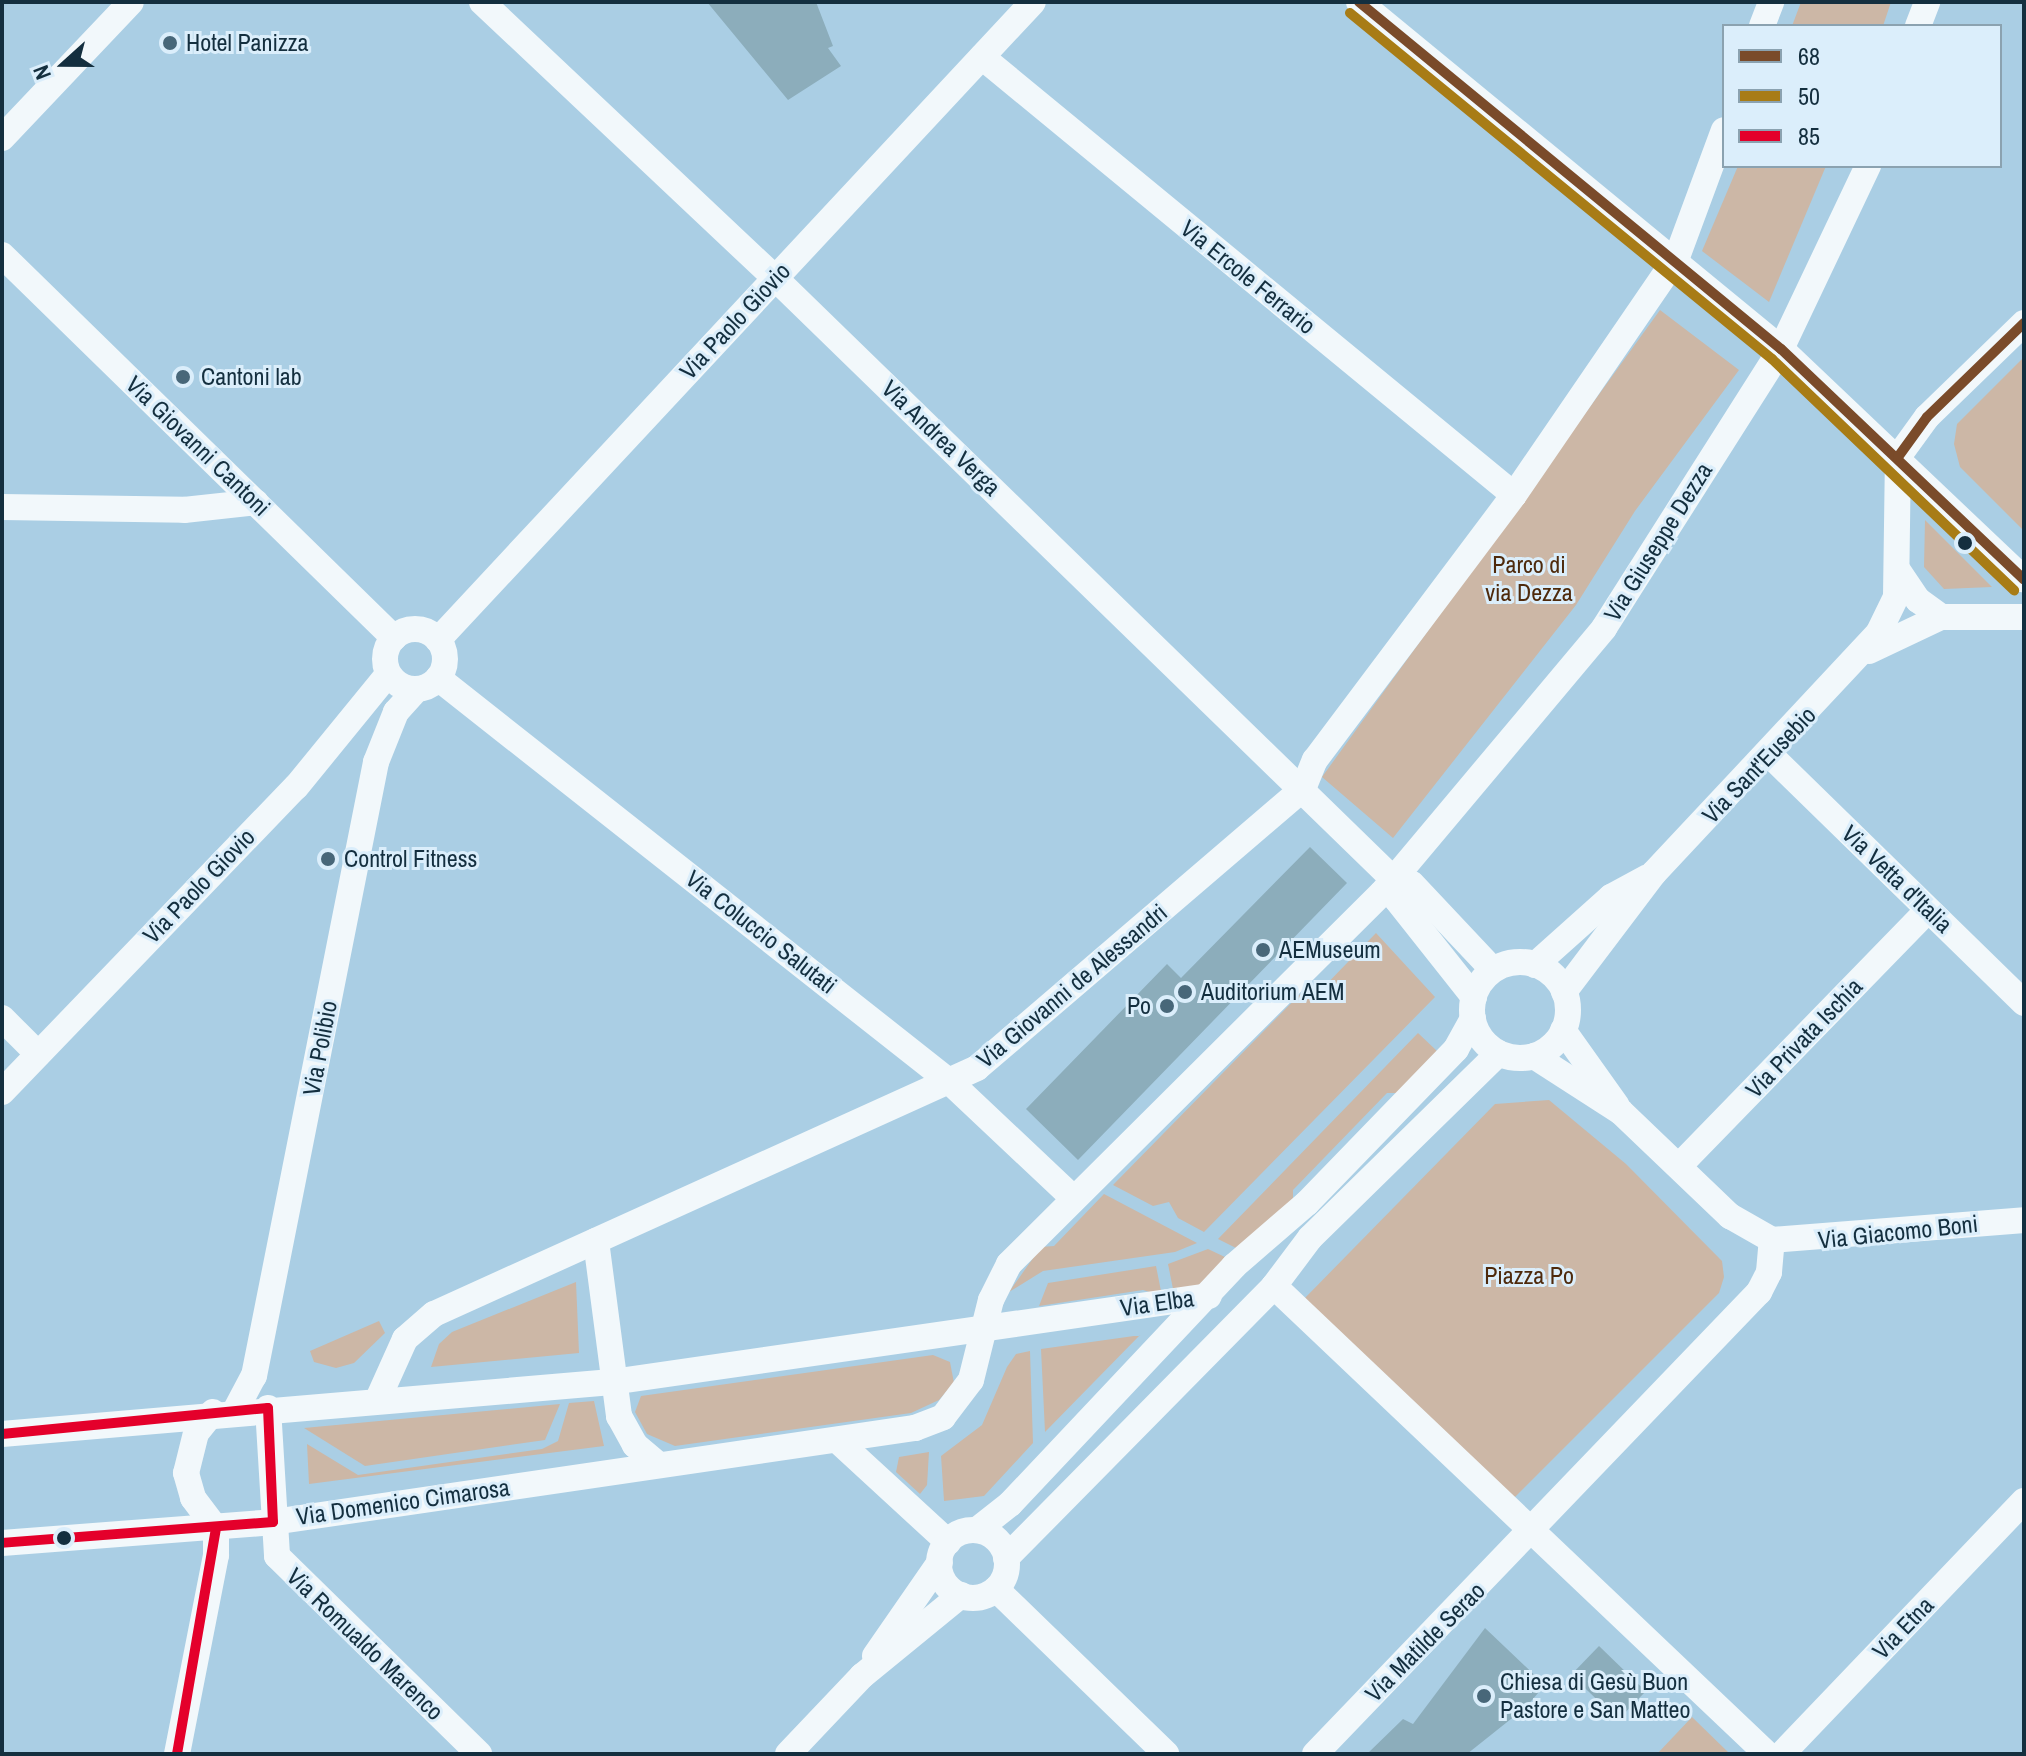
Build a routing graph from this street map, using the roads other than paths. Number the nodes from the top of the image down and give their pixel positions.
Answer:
1 (131, 2) edge
2 (482, 2) edge
3 (1033, 2) edge
4 (1359, 2) edge
5 (1771, 2) edge
6 (1927, 2) edge
7 (1763, 24) edge
8 (1919, 24) edge
9 (982, 57) junction
10 (1722, 135) edge
11 (2, 138) edge
12 (1867, 168) edge
13 (2, 255) edge
14 (1673, 263) junction
15 (776, 279) junction
16 (2024, 323) edge
17 (1781, 349) junction
18 (1898, 457) junction
19 (1514, 495) junction
20 (256, 502) junction
21 (2, 507) edge
22 (1899, 572) junction
23 (2024, 580) edge
24 (1941, 617) junction
25 (2024, 617) edge
26 (394, 638) junction
27 (438, 640) junction
28 (1862, 655) junction
29 (388, 674) junction
30 (427, 684) junction
31 (339, 738) junction
32 (1770, 755) junction
33 (376, 762) junction
34 (1303, 789) junction
35 (1654, 873) junction
36 (1394, 880) junction
37 (1928, 910) junction
38 (1535, 965) junction
39 (1493, 970) junction
40 (1564, 992) junction
41 (2024, 1003) edge
42 (1473, 1007) junction
43 (2, 1018) edge
44 (1563, 1030) junction
45 (1499, 1053) junction
46 (38, 1054) junction
47 (1534, 1056) junction
48 (950, 1082) junction
49 (2, 1092) edge
50 (1621, 1112) junction
51 (1679, 1166) junction
52 (1073, 1198) junction
53 (2024, 1220) edge
54 (1772, 1240) junction
55 (596, 1241) junction
56 (1274, 1286) junction
57 (1209, 1296) junction
58 (988, 1330) junction
59 (612, 1382) junction
60 (378, 1399) junction
61 (268, 1408) junction
62 (224, 1412) junction
63 (2, 1434) edge
64 (837, 1440) junction
65 (659, 1465) junction
66 (2024, 1501) edge
67 (273, 1522) junction
68 (216, 1528) junction
69 (977, 1530) junction
70 (1535, 1531) junction
71 (2, 1543) edge
72 (944, 1552) junction
73 (1006, 1558) junction
74 (996, 1589) junction
75 (961, 1595) junction
76 (862, 1676) junction
77 (177, 1754) edge
78 (479, 1754) edge
79 (788, 1754) edge
80 (1166, 1754) edge
81 (1315, 1754) edge
82 (1767, 1754) edge
83 (1782, 1754) edge

1 - 11 street
2 - 15 street, Via Andrea Verga
3 - 9 street, Via Paolo Giovio
4 - 14 street
5 - 7 street
6 - 8 street
9 - 15 street, Via Paolo Giovio
9 - 19 street, Via Ercole Ferrario
10 - 14 street
12 - 17 street, Via Giuseppe Dezza
13 - 20 street, Via Giovanni Cantoni
14 - 17 street
14 - 19 street
15 - 27 street, Via Paolo Giovio
15 - 34 street, Via Andrea Verga
16 - 18 street
17 - 18 street
17 - 36 street, Via Giuseppe Dezza
18 - 22 street
18 - 23 street
19 - 34 street
20 - 21 street
20 - 26 street, Via Giovanni Cantoni
22 - 24 street
22 - 28 street
24 - 25 street
24 - 28 street
26 - 27 street
26 - 29 street
27 - 30 street
28 - 32 street, Via Sant'Eusebio
29 - 30 street
29 - 31 street, Via Paolo Giovio
30 - 33 street, Via Polibio
30 - 48 street, Via Coluccio Salutati
31 - 33 street
31 - 46 street, Via Paolo Giovio
32 - 35 street, Via Sant'Eusebio
32 - 37 street, Via Vetta d'Italia
33 - 62 street, Via Polibio
34 - 36 street, Via Andrea Verga
34 - 48 street, Via Giovanni de Alessandri
35 - 38 street, Via Sant'Eusebio
35 - 40 street, Via Sant'Eusebio
36 - 39 street
36 - 42 street
36 - 52 street
37 - 41 street, Via Vetta d'Italia
37 - 51 street, Via Privata Ischia
38 - 39 street
38 - 40 street
39 - 42 street
40 - 44 street
42 - 45 street
42 - 57 street
43 - 46 street
44 - 47 street
44 - 50 street
45 - 47 street
45 - 56 street
46 - 49 street, Via Paolo Giovio
47 - 50 street
48 - 52 street, Via Coluccio Salutati
48 - 55 street, Via Giovanni de Alessandri
50 - 51 street
51 - 54 street
52 - 58 street
53 - 54 street, Via Giacomo Boni
54 - 70 street
55 - 59 street
55 - 60 street
56 - 70 street
56 - 73 street, Via Elba
57 - 58 street, Via Elba
57 - 69 street, Via Elba
58 - 59 street
58 - 64 street, Via Domenico Cimarosa
59 - 60 street
59 - 65 street
60 - 61 street
61 - 62 street
61 - 67 street, Via Romualdo Marenco
62 - 63 street
62 - 68 street, Via Polibio
64 - 65 street, Via Domenico Cimarosa
64 - 72 street
65 - 67 street, Via Domenico Cimarosa
66 - 83 street, Via Etna
67 - 68 street, Via Domenico Cimarosa
67 - 78 street, Via Romualdo Marenco
68 - 71 street, Via Domenico Cimarosa
68 - 77 street
69 - 72 street
69 - 73 street
70 - 81 street, Via Matilde Serao
70 - 82 street
72 - 75 street
72 - 76 street
73 - 74 street
74 - 75 street
74 - 80 street
75 - 76 street
76 - 79 street

